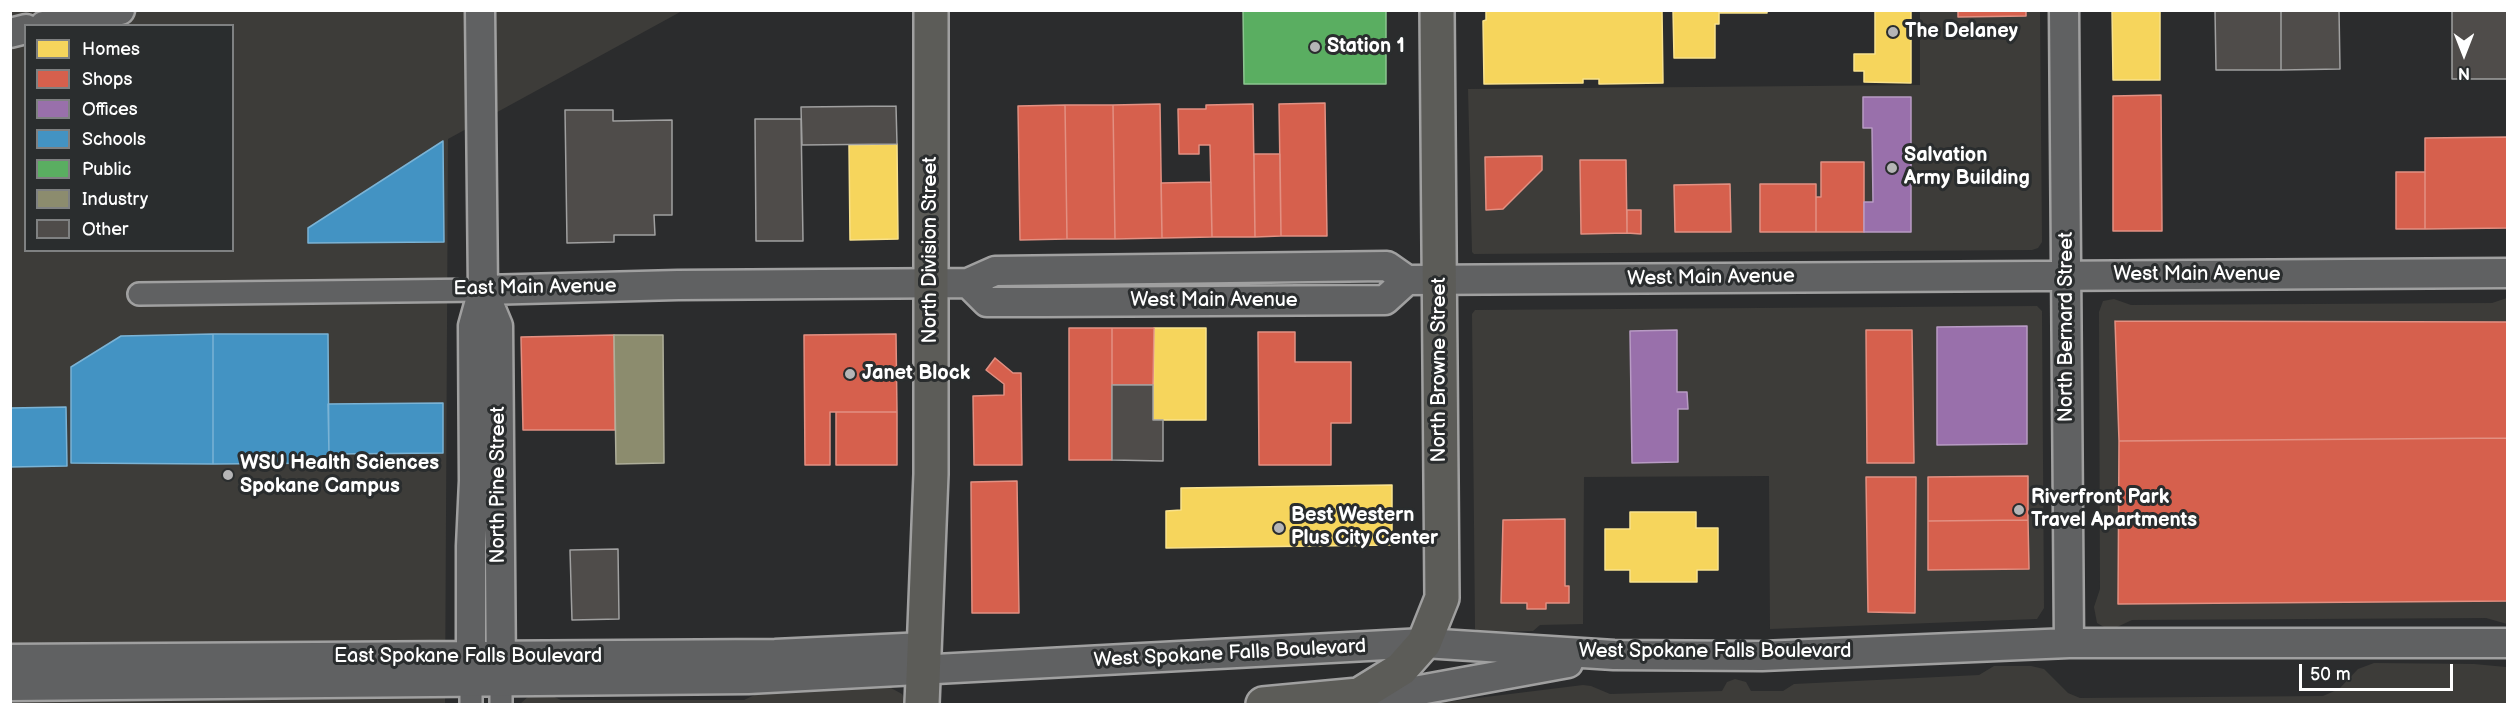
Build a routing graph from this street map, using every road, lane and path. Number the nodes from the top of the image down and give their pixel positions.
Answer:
1 (120, 10) edge
2 (480, 10) edge
3 (931, 10) edge
4 (1437, 10) edge
5 (2064, 10) edge
6 (54, 24) edge
7 (2508, 273) edge
8 (2066, 276) junction
9 (1439, 280) junction
10 (930, 283) junction
11 (483, 290) junction
12 (139, 294) dead end
13 (1424, 643) junction
14 (2070, 643) junction
15 (2508, 643) edge
16 (1614, 655) junction
17 (10, 659) edge
18 (924, 659) junction
19 (501, 681) edge
20 (471, 682) edge
21 (10, 686) edge
22 (1359, 694) junction
23 (922, 705) edge
24 (1263, 705) edge

1 - 6 main road
2 - 11 main road, North Pine Street
3 - 10 main road, North Division Street
4 - 9 main road, North Browne Street
5 - 8 main road, North Bernard Street
7 - 8 main road, West Main Avenue
8 - 9 main road, West Main Avenue
8 - 14 main road, North Bernard Street
9 - 10 main road, West Main Avenue
9 - 13 main road, North Browne Street
10 - 11 main road, East Main Avenue
10 - 18 main road, North Division Street
11 - 12 street, East Main Avenue
11 - 19 main road, North Pine Street
11 - 20 main road, North Pine Street
13 - 16 main road, West Spokane Falls Boulevard
13 - 18 main road, West Spokane Falls Boulevard
13 - 22 main road, North Browne Street
14 - 15 main road, West Spokane Falls Boulevard
14 - 16 main road, West Spokane Falls Boulevard
16 - 22 main road
17 - 20 main road, East Spokane Falls Boulevard
18 - 19 main road, East Spokane Falls Boulevard
18 - 23 main road, North Division Street
19 - 20 main road, East Spokane Falls Boulevard
20 - 21 main road, East Spokane Falls Boulevard
22 - 24 main road

